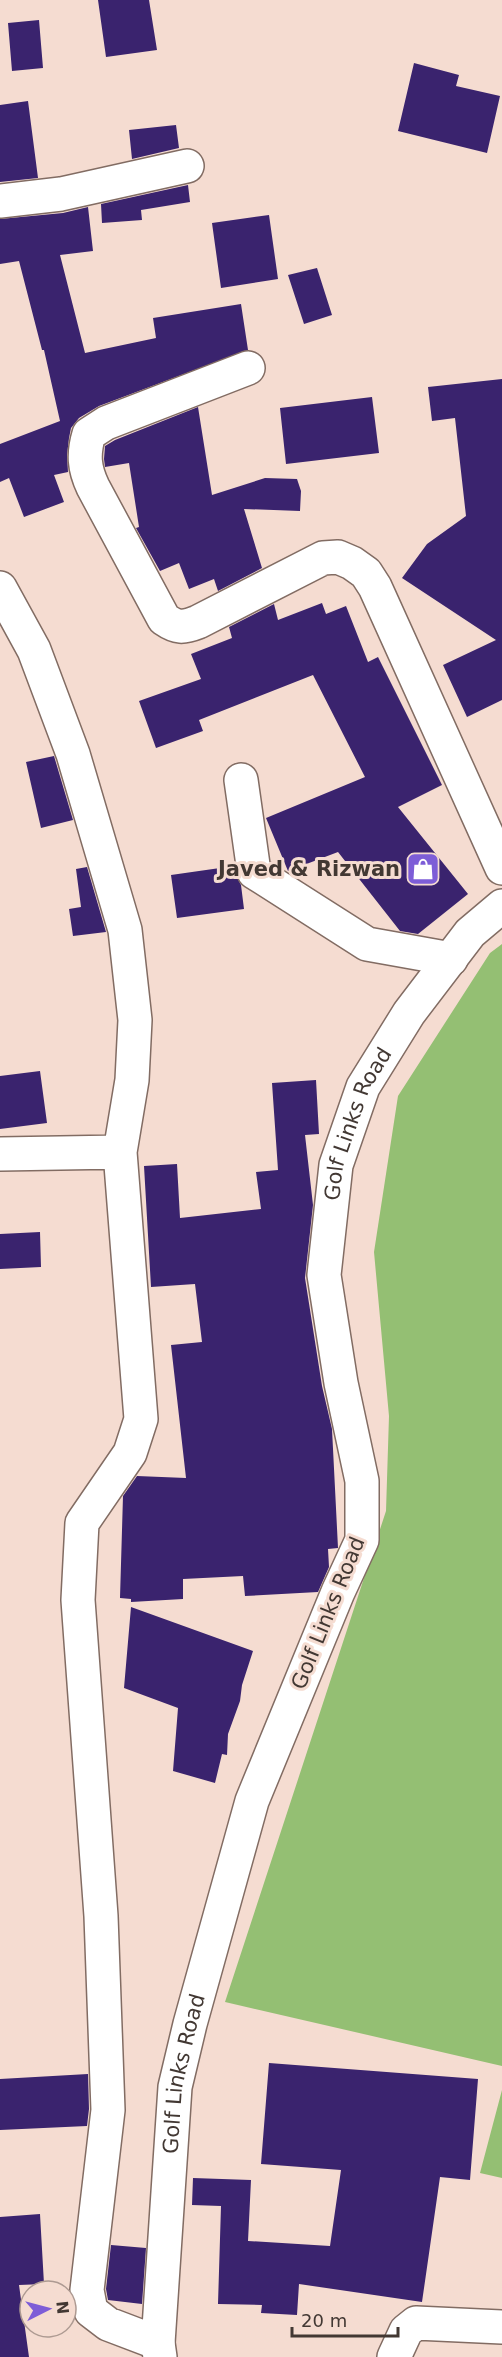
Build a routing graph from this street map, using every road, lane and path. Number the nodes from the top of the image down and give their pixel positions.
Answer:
1 (187, 166) dead end
2 (0, 201) edge
3 (249, 368) dead end
4 (0, 588) edge
5 (241, 780) dead end
6 (502, 868) edge
7 (502, 906) edge
8 (450, 959) junction
9 (120, 1152) junction
10 (0, 1154) edge
11 (502, 2327) edge
12 (159, 2350) edge
13 (394, 2357) edge

1 - 2 street
3 - 6 street
4 - 9 street
5 - 8 street
7 - 8 street, Golf Links Road
8 - 12 street, Golf Links Road
9 - 10 street
9 - 12 street
11 - 13 street

